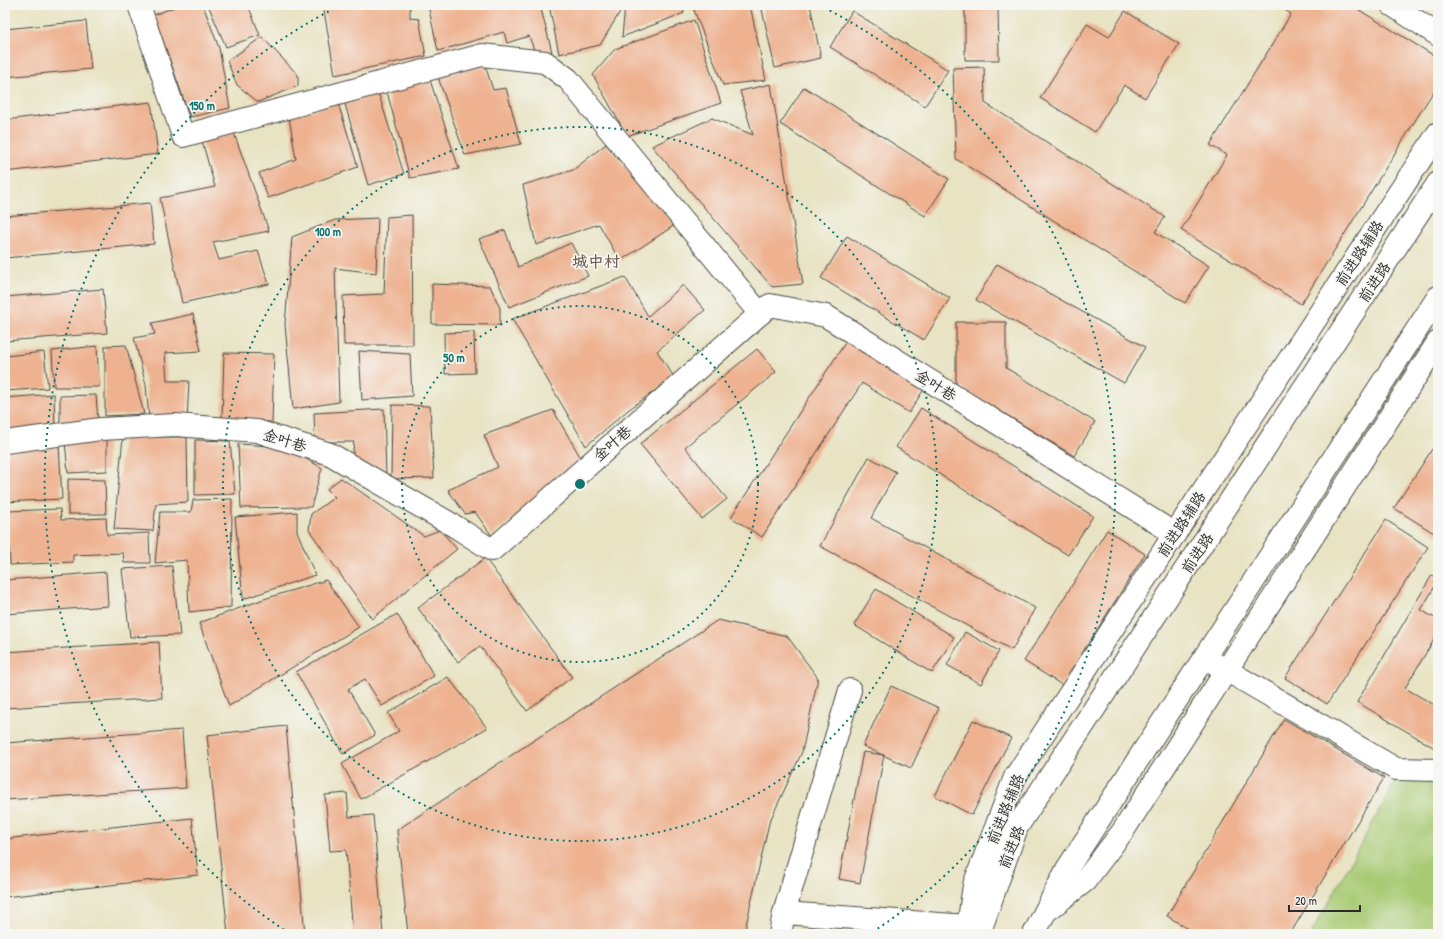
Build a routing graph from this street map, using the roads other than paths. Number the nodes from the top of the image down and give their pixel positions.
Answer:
1 (139, 5) edge
2 (1392, 5) edge
3 (1438, 35) edge
4 (1438, 133) edge
5 (1438, 183) edge
6 (1438, 298) edge
7 (760, 314) junction
8 (1438, 342) edge
9 (5, 442) edge
10 (1175, 534) junction
11 (1204, 658) junction
12 (1226, 670) junction
13 (850, 690) dead end
14 (1438, 770) edge
15 (1045, 912) junction
16 (784, 913) junction
17 (971, 931) edge
18 (780, 934) edge
19 (1034, 934) edge

1 - 7 street
2 - 3 street
4 - 10 street, 前进路辅路
5 - 17 street, 前进路
6 - 11 street
7 - 9 street, 金叶巷
7 - 10 street, 金叶巷
8 - 12 street
10 - 17 street, 前进路辅路
11 - 12 street
11 - 15 street
12 - 14 street
12 - 15 street
13 - 16 street
15 - 19 street
16 - 17 street
16 - 18 street

